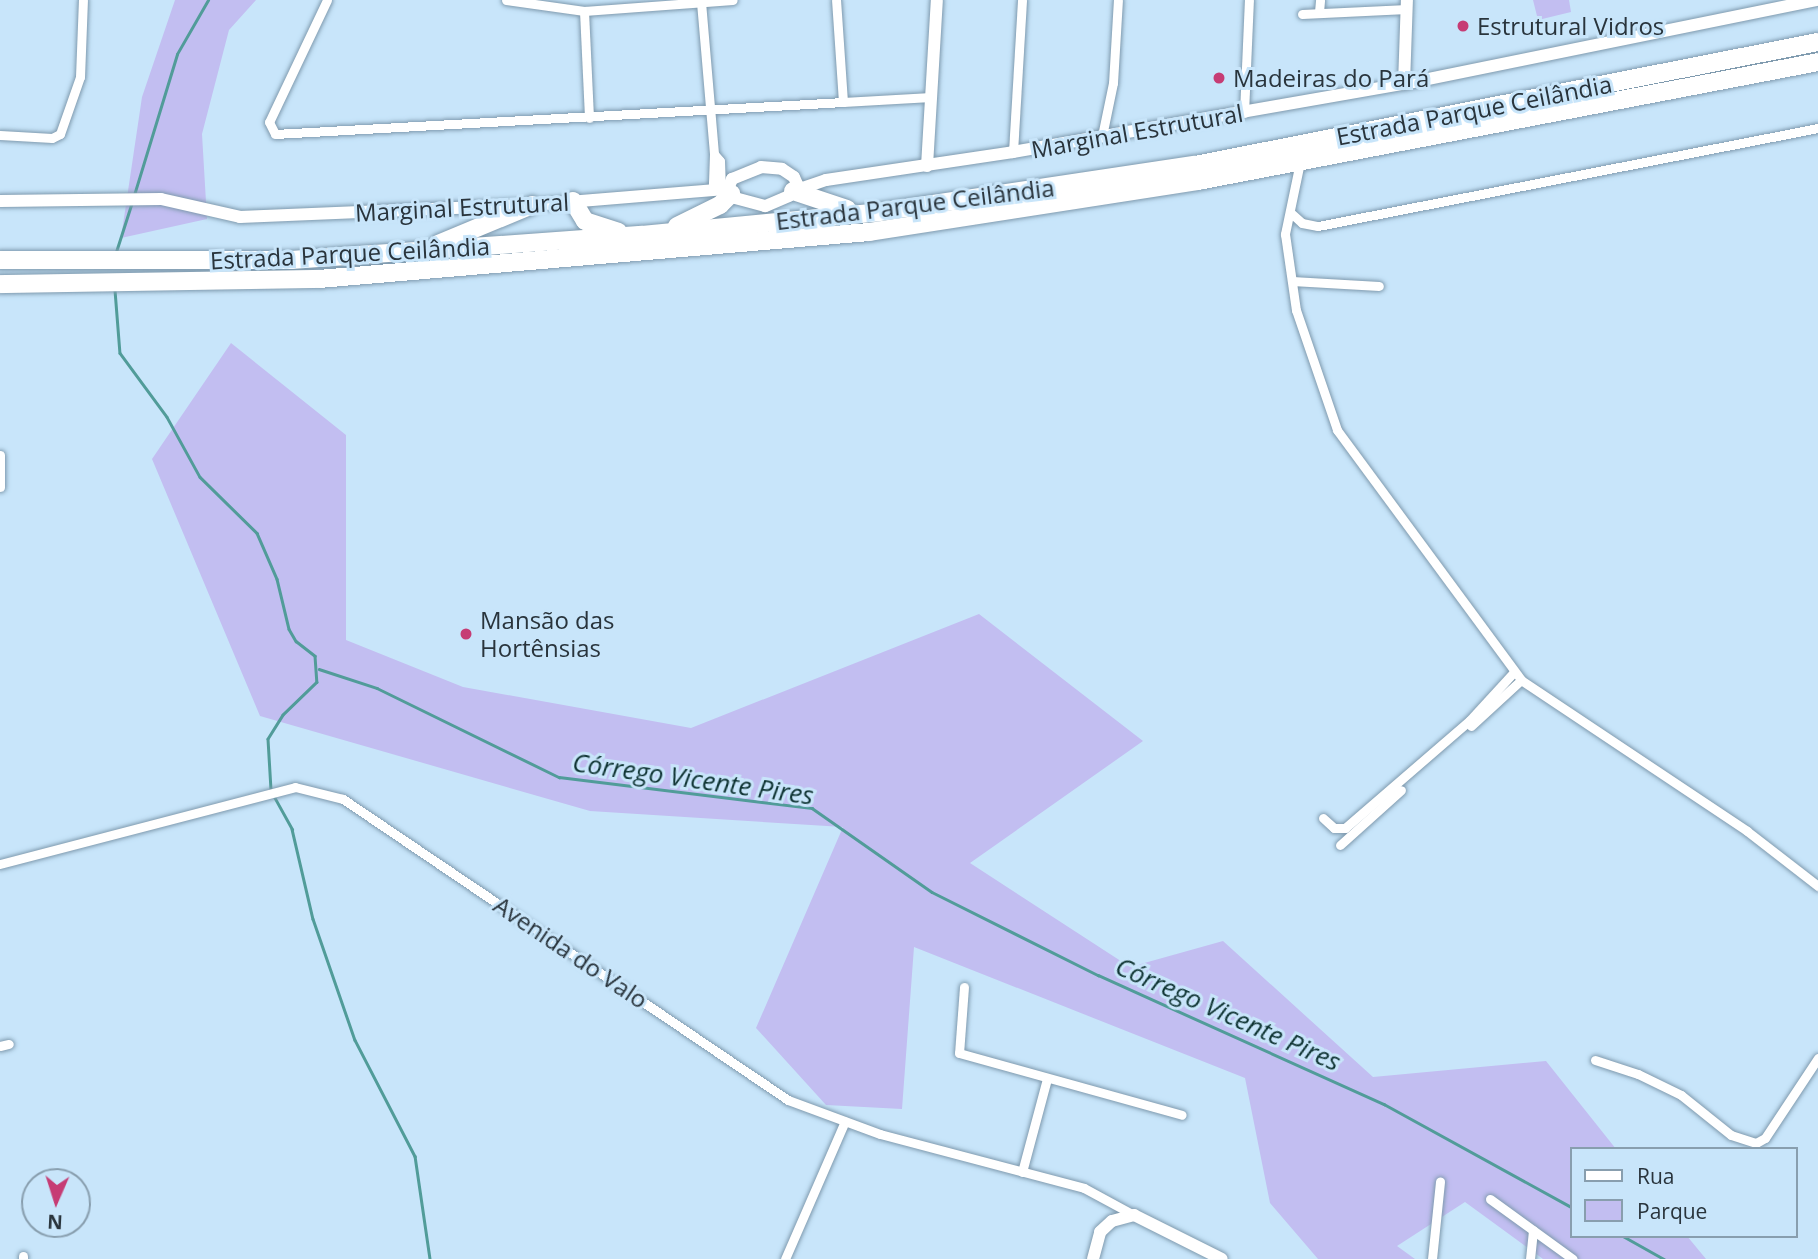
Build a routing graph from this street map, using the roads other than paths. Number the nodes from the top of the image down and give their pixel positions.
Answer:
1 (83, 0) edge
2 (327, 0) edge
3 (506, 0) edge
4 (733, 0) edge
5 (836, 0) edge
6 (937, 0) edge
7 (1021, 0) edge
8 (1118, 0) edge
9 (1250, 0) edge
10 (1320, 0) edge
11 (1818, 0) edge
12 (701, 2) junction
13 (1407, 4) edge
14 (584, 11) junction
15 (1319, 12) junction
16 (1302, 14) dead end
17 (1818, 42) edge
18 (1818, 62) edge
19 (1404, 84) junction
20 (932, 97) junction
21 (843, 102) junction
22 (711, 108) junction
23 (1244, 113) junction
24 (589, 118) junction
25 (1818, 128) edge
26 (0, 135) edge
27 (1102, 136) junction
28 (1013, 152) junction
29 (1300, 162) junction
30 (927, 166) junction
31 (794, 186) junction
32 (723, 190) junction
33 (0, 201) edge
34 (573, 201) junction
35 (532, 205) junction
36 (864, 213) junction
37 (1291, 213) junction
38 (650, 234) junction
39 (418, 251) junction
40 (0, 260) edge
41 (1292, 281) junction
42 (0, 284) edge
43 (1378, 286) dead end
44 (0, 455) edge
45 (0, 487) edge
46 (1514, 672) junction
47 (1521, 680) junction
48 (1323, 818) dead end
49 (1340, 845) dead end
50 (0, 864) edge
51 (1818, 886) edge
52 (964, 987) dead end
53 (1818, 1058) edge
54 (1595, 1060) dead end
55 (1047, 1079) junction
56 (1182, 1115) dead end
57 (845, 1121) junction
58 (1022, 1172) junction
59 (1440, 1181) dead end
60 (1490, 1199) dead end
61 (1134, 1215) junction
62 (1533, 1230) junction
63 (785, 1259) edge
64 (1093, 1259) edge
65 (1222, 1259) edge
66 (1432, 1259) edge
67 (1530, 1259) edge
68 (1573, 1259) edge

1 - 26 street
2 - 24 street
3 - 14 street
4 - 12 street
5 - 21 street
6 - 20 main road
7 - 28 street
8 - 27 street
9 - 23 street
10 - 15 street
11 - 19 main road, Marginal Estrutural
12 - 14 street
12 - 22 street
13 - 15 street
13 - 19 main road
14 - 24 street
15 - 16 street
17 - 36 highway, Estrada Parque Ceilândia
18 - 29 highway, Estrada Parque Ceilândia
19 - 23 main road, Marginal Estrutural
20 - 21 street
20 - 30 main road
21 - 22 street
22 - 24 street
22 - 32 street
23 - 27 main road, Marginal Estrutural
25 - 37 street
27 - 28 main road, Marginal Estrutural
28 - 30 main road, Marginal Estrutural
29 - 37 street
29 - 42 highway, Estrada Parque Ceilândia
30 - 31 main road, Marginal Estrutural
31 - 32 main road
31 - 32 main road, Marginal Estrutural
31 - 36 highway
32 - 34 main road, Marginal Estrutural
32 - 38 highway
33 - 35 main road, Marginal Estrutural
34 - 35 main road, Marginal Estrutural
34 - 38 highway
35 - 39 highway
36 - 38 highway, Estrada Parque Ceilândia
37 - 41 street
38 - 39 highway, Estrada Parque Ceilândia
39 - 40 highway, Estrada Parque Ceilândia
41 - 43 street
41 - 46 street
44 - 45 street
46 - 47 street
46 - 48 street
47 - 49 street
47 - 51 street
50 - 57 street, Avenida do Valo
52 - 55 street
53 - 54 street
55 - 56 street
55 - 58 street
57 - 58 street, Avenida do Valo
57 - 63 street
58 - 61 street, Avenida do Valo
59 - 66 street
60 - 62 street
61 - 64 main road
61 - 65 main road
62 - 67 street
62 - 68 street

